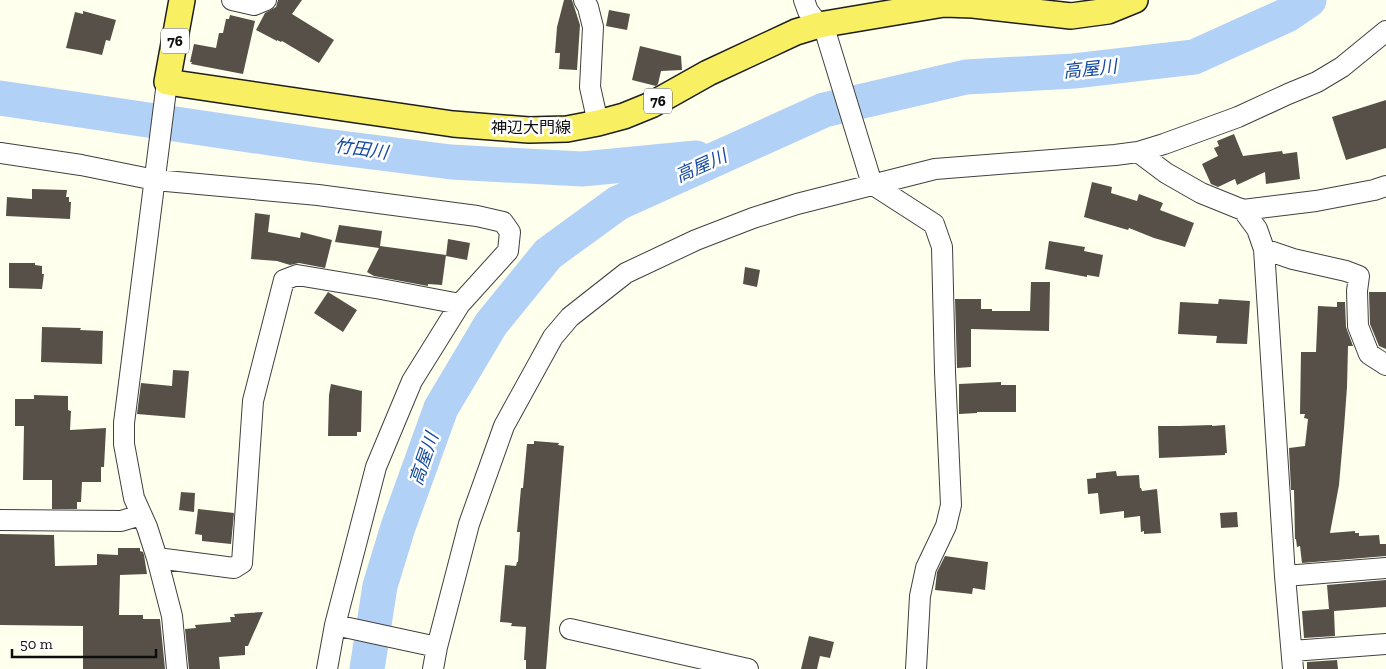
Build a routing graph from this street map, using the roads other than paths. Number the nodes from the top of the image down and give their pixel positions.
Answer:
1 (182, 0) edge
2 (232, 0) edge
3 (266, 0) edge
4 (584, 0) edge
5 (804, 0) edge
6 (1135, 0) edge
7 (822, 30) junction
8 (1386, 31) edge
9 (167, 87) junction
10 (598, 124) junction
11 (1138, 152) junction
12 (0, 153) edge
13 (155, 176) junction
14 (871, 182) junction
15 (1386, 186) edge
16 (1243, 210) junction
17 (1264, 249) junction
18 (460, 304) junction
19 (1386, 365) edge
20 (141, 515) junction
21 (0, 520) edge
22 (157, 558) junction
23 (1386, 568) edge
24 (1285, 576) junction
25 (338, 626) junction
26 (570, 629) dead end
27 (1386, 644) edge
28 (430, 645) junction
29 (1292, 660) edge
30 (177, 669) edge
31 (327, 669) edge
32 (433, 669) edge
33 (748, 669) edge
34 (916, 669) edge

1 - 9 main road, 76
2 - 3 street
4 - 10 street
5 - 7 street
6 - 7 main road, 神辺大門線 / 76
7 - 10 main road, 神辺大門線 / 76
7 - 14 street
8 - 11 street
9 - 10 main road, 神辺大門線 / 76
9 - 13 street
11 - 14 street
11 - 16 street
12 - 13 street
13 - 18 street
13 - 20 street
14 - 28 street
14 - 34 street
15 - 16 street
16 - 17 street
17 - 19 street
17 - 24 street
18 - 22 street
18 - 25 street
20 - 21 street
20 - 22 street
22 - 30 street
23 - 24 street
24 - 29 street
25 - 28 street
25 - 31 street
26 - 33 street
27 - 29 street
28 - 32 street

